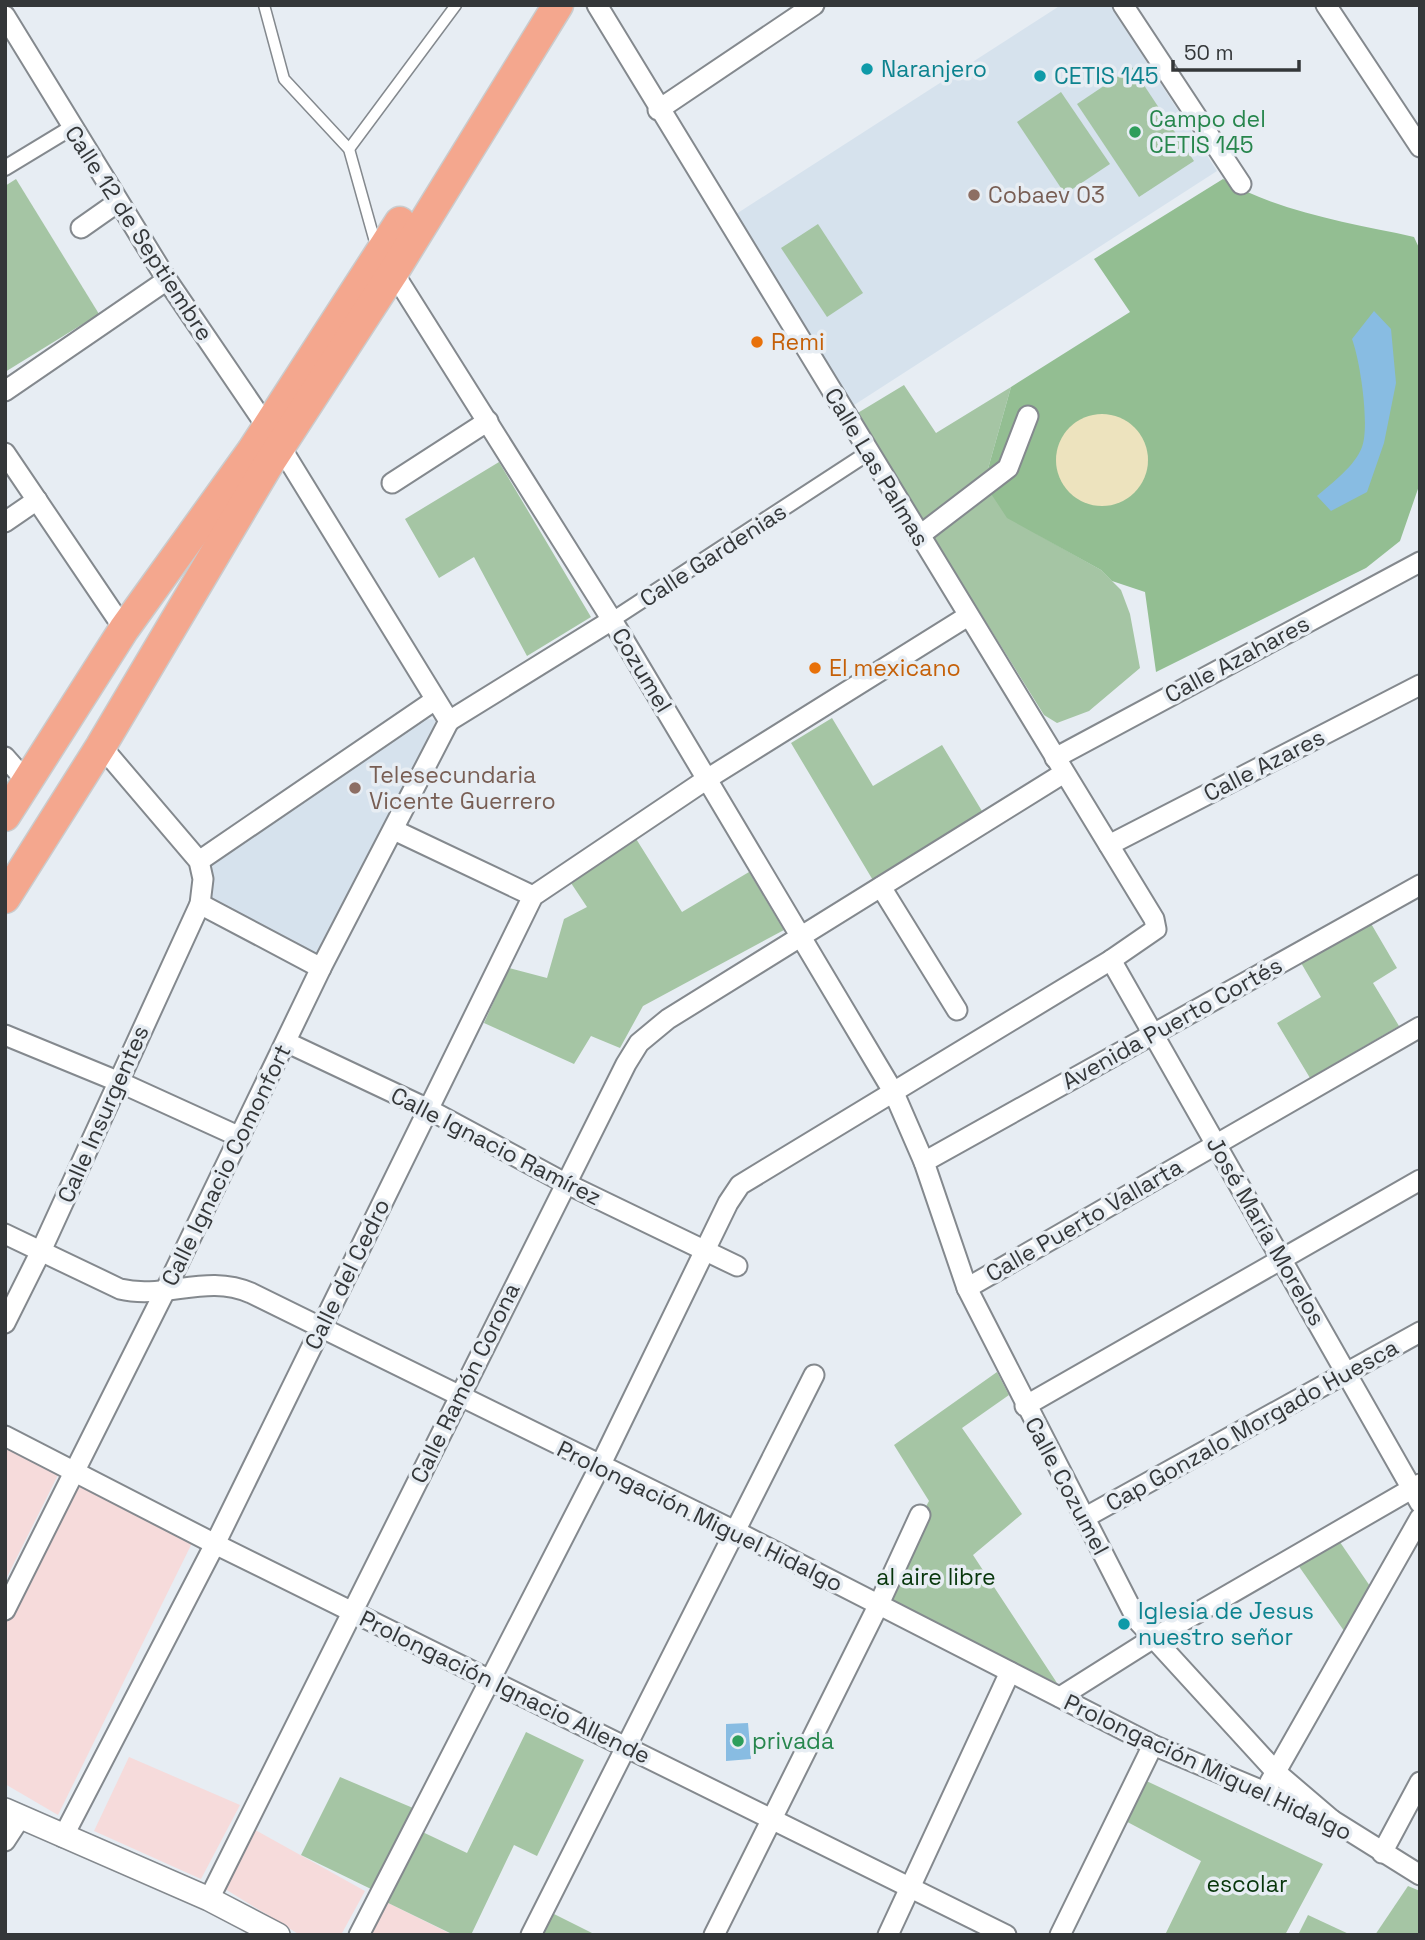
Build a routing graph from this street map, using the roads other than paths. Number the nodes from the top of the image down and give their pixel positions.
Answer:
1 (264, 5) edge
2 (456, 5) edge
3 (536, 5) edge
4 (558, 5) edge
5 (597, 5) edge
6 (814, 5) edge
7 (1123, 5) edge
8 (1326, 5) edge
9 (5, 16) edge
10 (658, 110) junction
11 (71, 128) junction
12 (1420, 147) edge
13 (349, 149) junction
14 (5, 168) edge
15 (1241, 184) dead end
16 (118, 202) junction
17 (81, 228) dead end
18 (386, 263) junction
19 (167, 280) junction
20 (5, 391) edge
21 (1028, 416) dead end
22 (488, 421) junction
23 (273, 436) junction
24 (5, 453) edge
25 (869, 453) junction
26 (392, 483) dead end
27 (37, 500) junction
28 (5, 522) edge
29 (919, 536) junction
30 (1420, 562) edge
31 (968, 616) junction
32 (612, 620) junction
33 (124, 629) junction
34 (1420, 685) edge
35 (435, 700) junction
36 (449, 721) junction
37 (101, 746) junction
38 (5, 757) edge
39 (1059, 765) junction
40 (707, 779) junction
41 (27, 782) junction
42 (5, 816) edge
43 (394, 830) junction
44 (1108, 845) junction
45 (198, 861) junction
46 (1420, 885) edge
47 (881, 887) junction
48 (533, 896) junction
49 (5, 898) edge
50 (200, 904) junction
51 (801, 936) junction
52 (1111, 960) junction
53 (321, 968) junction
54 (957, 1010) dead end
55 (1420, 1027) edge
56 (1152, 1034) junction
57 (5, 1035) edge
58 (286, 1042) junction
59 (117, 1081) junction
60 (894, 1093) junction
61 (428, 1109) junction
62 (240, 1137) junction
63 (1217, 1144) junction
64 (924, 1162) junction
65 (1420, 1180) edge
66 (565, 1183) junction
67 (5, 1234) edge
68 (706, 1249) junction
69 (41, 1251) junction
70 (1281, 1257) junction
71 (737, 1266) dead end
72 (967, 1288) junction
73 (166, 1291) junction
74 (5, 1323) edge
75 (320, 1328) junction
76 (1420, 1332) edge
77 (1347, 1374) junction
78 (814, 1375) dead end
79 (458, 1397) junction
80 (1025, 1406) junction
81 (5, 1436) edge
82 (600, 1466) junction
83 (75, 1472) junction
84 (1417, 1492) edge
85 (920, 1515) dead end
86 (1084, 1518) junction
87 (1420, 1518) edge
88 (737, 1532) junction
89 (215, 1545) junction
90 (879, 1604) junction
91 (5, 1610) edge
92 (353, 1611) junction
93 (1152, 1639) junction
94 (1010, 1672) junction
95 (489, 1678) junction
96 (1060, 1698) junction
97 (1153, 1745) junction
98 (627, 1747) junction
99 (1277, 1773) junction
100 (1420, 1782) edge
101 (1263, 1791) junction
102 (13, 1814) edge
103 (772, 1819) junction
104 (1332, 1820) junction
105 (63, 1837) junction
106 (5, 1841) edge
107 (1382, 1853) junction
108 (1420, 1875) edge
109 (911, 1888) junction
110 (209, 1899) junction
111 (278, 1935) edge
112 (359, 1935) edge
113 (531, 1935) edge
114 (714, 1935) edge
115 (888, 1935) edge
116 (1006, 1935) edge
117 (1060, 1935) edge

1 - 13 lane
2 - 13 lane
3 - 18 main road
4 - 18 main road
5 - 10 street, Calle Las Palmas
6 - 10 street
7 - 15 street
8 - 12 street
9 - 11 street, Calle 12 de Septiembre
10 - 25 street, Calle Las Palmas
11 - 14 street
11 - 16 street, Calle 12 de Septiembre
13 - 18 lane
16 - 17 street
16 - 19 street, Calle 12 de Septiembre
18 - 22 street, Cozumel
18 - 23 main road
19 - 20 street
19 - 23 street, Calle 12 de Septiembre
21 - 29 street
22 - 26 street
22 - 32 street, Cozumel
23 - 33 main road
23 - 35 street, Calle 12 de Septiembre
23 - 37 main road
24 - 27 street
25 - 29 street, Calle Las Palmas
25 - 32 street, Calle Gardenias
27 - 28 street
27 - 33 street
29 - 31 street, Calle Las Palmas
30 - 39 street, Calle Azahares
31 - 39 street, Calle Las Palmas
31 - 40 street, Calle del Cedro
32 - 36 street, Calle Gardenias
32 - 40 street, Cozumel
33 - 41 main road
34 - 44 street, Calle Azares
35 - 36 street, Calle 12 de Septiembre
35 - 45 street
36 - 43 street, Calle Ignacio Comonfort
37 - 45 street
37 - 49 main road
38 - 41 street
39 - 44 street, Calle Las Palmas
39 - 47 street, Calle Azahares
40 - 48 street, Calle del Cedro
40 - 51 street, Cozumel
41 - 42 main road
43 - 48 street
43 - 53 street, Calle Ignacio Comonfort
44 - 52 street, Calle Las Palmas
45 - 50 street
46 - 56 street, Avenida Puerto Cortés
47 - 51 street, Calle Ramón Corona
47 - 54 street
48 - 61 street, Calle del Cedro
50 - 53 street
50 - 59 street, Calle Insurgentes
51 - 60 street, Cozumel
51 - 66 street, Calle Ramón Corona
52 - 56 street, José María Morelos
52 - 60 street
53 - 58 street, Calle Ignacio Comonfort
55 - 63 street, Calle Puerto Vallarta
56 - 63 street, José María Morelos
56 - 64 street, Avenida Puerto Cortés
57 - 59 street
58 - 61 street, Calle Ignacio Ramírez
58 - 62 street, Calle Ignacio Comonfort
59 - 62 street
59 - 69 street, Calle Insurgentes
60 - 64 street, Calle Cozumel
60 - 68 street
61 - 66 street, Calle Ignacio Ramírez
61 - 75 street, Calle del Cedro
62 - 73 street, Calle Ignacio Comonfort
63 - 70 street, José María Morelos
63 - 72 street, Calle Puerto Vallarta
64 - 72 street, Calle Cozumel
65 - 70 street
66 - 68 street, Calle Ignacio Ramírez
66 - 79 street, Calle Ramón Corona
67 - 69 street, Prolongación Miguel Hidalgo
68 - 71 street, Calle Ignacio Ramírez
68 - 82 street
69 - 73 street, Prolongación Miguel Hidalgo
69 - 74 street, Calle Insurgentes
70 - 77 street, José María Morelos
70 - 80 street
72 - 80 street, Calle Cozumel
73 - 75 street, Prolongación Miguel Hidalgo
73 - 83 street, Calle Ignacio Comonfort
75 - 79 street, Prolongación Miguel Hidalgo
75 - 89 street, Calle del Cedro
76 - 77 street, Cap Gonzalo Morgado Huesca
77 - 84 street, José María Morelos
77 - 86 street, Cap Gonzalo Morgado Huesca
78 - 88 street
79 - 82 street, Prolongación Miguel Hidalgo
79 - 92 street, Calle Ramón Corona
80 - 86 street, Calle Cozumel
81 - 83 street, Prolongación Ignacio Allende
82 - 88 street, Prolongación Miguel Hidalgo
82 - 95 street
83 - 89 street, Prolongación Ignacio Allende
83 - 91 street, Calle Ignacio Comonfort
84 - 93 street
85 - 90 street
86 - 93 street, Calle Cozumel
87 - 99 street
88 - 90 street, Prolongación Miguel Hidalgo
88 - 98 street
89 - 92 street, Prolongación Ignacio Allende
89 - 105 street, Calle del Cedro
90 - 94 street, Prolongación Miguel Hidalgo
90 - 103 street
92 - 95 street, Prolongación Ignacio Allende
92 - 110 street, Calle Ramón Corona
93 - 96 street
93 - 99 street, Calle Cozumel
94 - 96 street, Prolongación Miguel Hidalgo
94 - 109 street
95 - 98 street, Prolongación Ignacio Allende
95 - 112 street
96 - 97 street, Prolongación Miguel Hidalgo
97 - 101 street, Prolongación Miguel Hidalgo
97 - 117 street
98 - 103 street, Prolongación Ignacio Allende
98 - 113 street
99 - 101 street
99 - 104 street, Calle Cozumel
100 - 107 street
101 - 104 street, Prolongación Miguel Hidalgo
102 - 105 street
102 - 106 street
103 - 109 street, Prolongación Ignacio Allende
103 - 114 street
104 - 107 street, Prolongación Miguel Hidalgo
105 - 110 street
107 - 108 street, Prolongación Miguel Hidalgo
109 - 115 street
109 - 116 street, Prolongación Ignacio Allende
110 - 111 street

